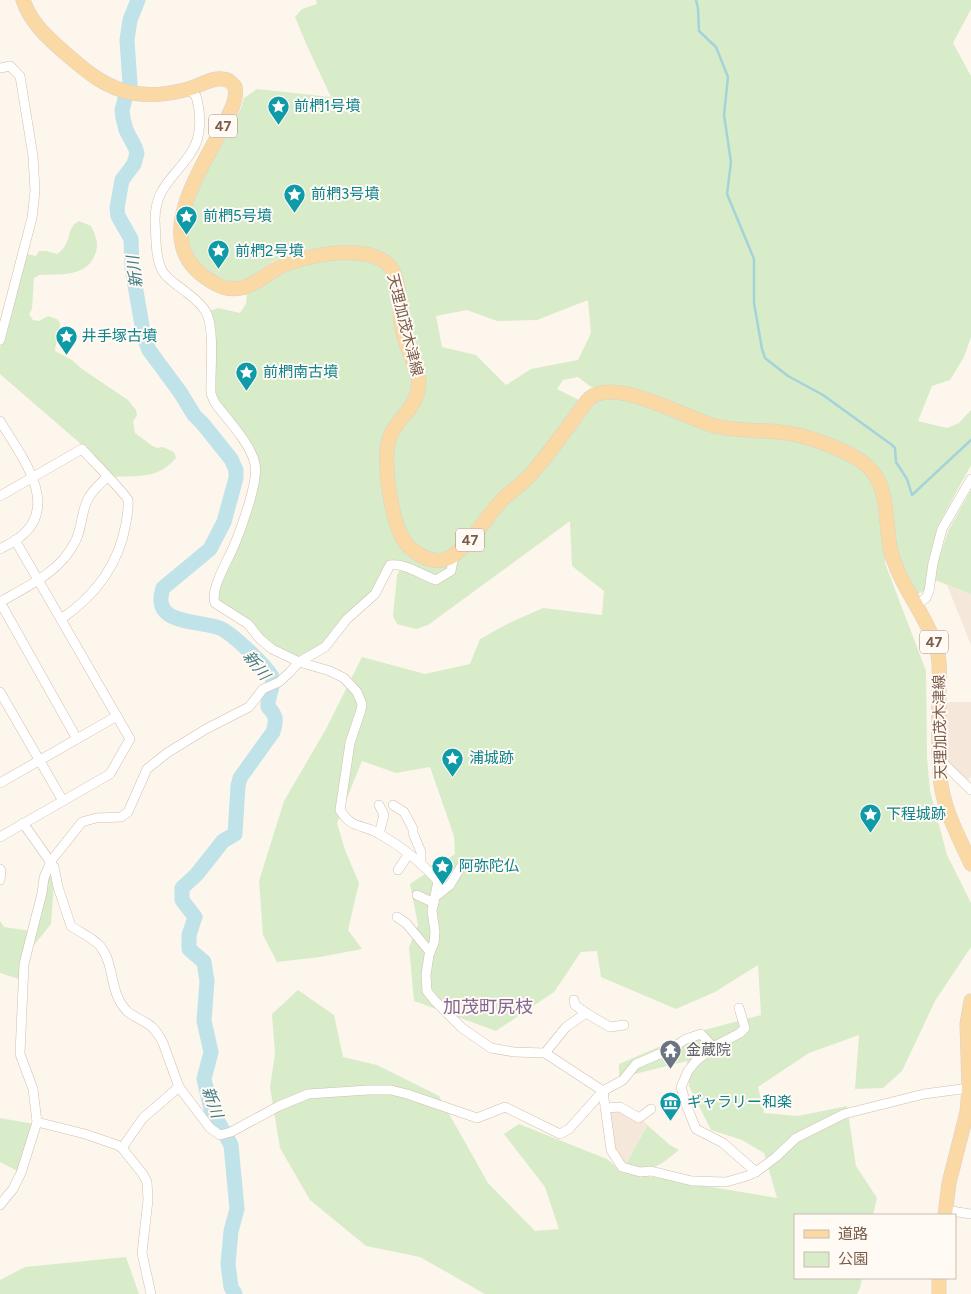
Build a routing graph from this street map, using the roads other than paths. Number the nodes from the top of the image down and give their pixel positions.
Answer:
1 (23, 0) edge
2 (0, 68) edge
3 (187, 88) junction
4 (1, 335) edge
5 (0, 421) edge
6 (32, 477) junction
7 (107, 477) junction
8 (971, 479) edge
9 (0, 496) edge
10 (15, 540) junction
11 (0, 549) edge
12 (454, 555) junction
13 (38, 580) junction
14 (0, 602) edge
15 (916, 605) junction
16 (61, 619) junction
17 (299, 662) junction
18 (0, 692) edge
19 (117, 716) junction
20 (77, 739) junction
21 (939, 759) junction
22 (40, 760) junction
23 (0, 782) edge
24 (971, 790) edge
25 (63, 801) junction
26 (379, 805) dead end
27 (393, 805) dead end
28 (23, 823) junction
29 (379, 834) junction
30 (0, 837) edge
31 (408, 855) junction
32 (51, 861) junction
33 (421, 863) junction
34 (971, 864) edge
35 (462, 865) dead end
36 (0, 869) edge
37 (398, 870) dead end
38 (0, 880) edge
39 (417, 895) dead end
40 (434, 900) junction
41 (397, 917) dead end
42 (430, 952) junction
43 (574, 1000) dead end
44 (971, 1001) edge
45 (738, 1008) dead end
46 (586, 1013) junction
47 (624, 1025) dead end
48 (713, 1047) junction
49 (545, 1052) junction
50 (970, 1079) edge
51 (179, 1087) junction
52 (604, 1091) junction
53 (605, 1108) junction
54 (651, 1109) dead end
55 (36, 1122) junction
56 (122, 1148) junction
57 (756, 1172) junction
58 (0, 1205) edge
59 (945, 1213) edge
60 (971, 1214) edge
61 (939, 1279) edge
62 (151, 1294) edge
63 (939, 1294) edge

1 - 3 main road, 天理加茂木津線 / 47
2 - 4 street
3 - 12 main road, 天理加茂木津線 / 47
3 - 17 street
5 - 6 street
6 - 7 street
6 - 9 street
6 - 10 street
7 - 13 street
7 - 16 street
8 - 15 street
10 - 11 street
10 - 13 street
12 - 15 main road, 天理加茂木津線 / 47
12 - 17 street
13 - 14 street
13 - 16 street
14 - 20 street
15 - 21 main road, 天理加茂木津線 / 47
16 - 19 street
17 - 29 street
17 - 32 street
18 - 22 street
19 - 20 street
19 - 25 street
20 - 22 street
21 - 24 street
21 - 34 main road, 天理加茂木津線 / 47
22 - 23 street
22 - 25 street
25 - 28 street
26 - 29 street
27 - 33 street
28 - 30 street
28 - 32 street
29 - 31 street
31 - 33 street
31 - 37 street
32 - 51 street
32 - 55 street
33 - 40 street
35 - 40 street
36 - 38 street
39 - 40 street
40 - 42 street
41 - 42 street
42 - 49 street
43 - 46 street
44 - 50 main road
45 - 48 street
46 - 47 street
46 - 49 street
48 - 52 street
48 - 57 street
49 - 52 street
50 - 57 street
50 - 59 main road
51 - 52 street
51 - 56 street
52 - 53 street
53 - 54 street
53 - 57 street
55 - 56 street
55 - 58 street
56 - 62 street
59 - 60 street
61 - 63 main road

